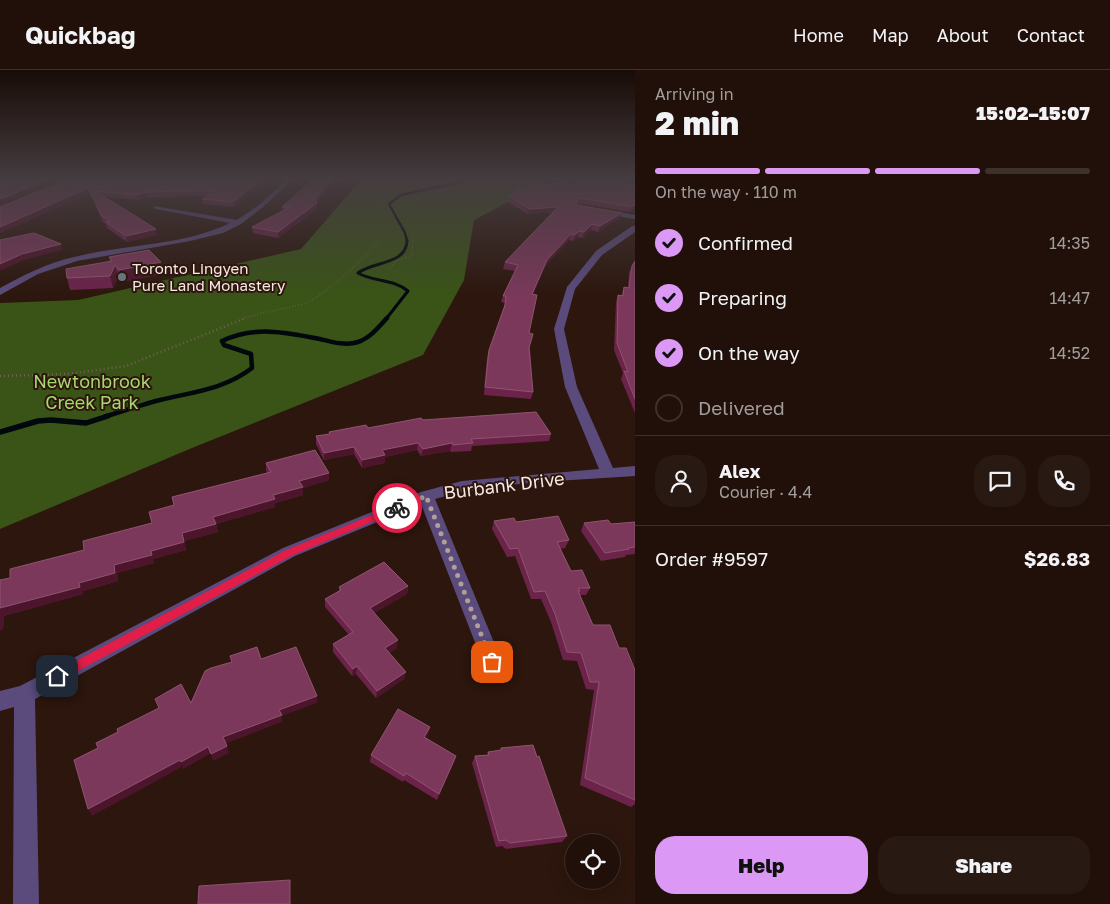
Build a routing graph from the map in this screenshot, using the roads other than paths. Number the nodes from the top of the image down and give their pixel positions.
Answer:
1 (221, 219) edge
2 (242, 219) edge
3 (238, 222) junction
4 (635, 228) edge
5 (0, 292) edge
6 (635, 471) edge
7 (608, 473) junction
8 (426, 496) junction
9 (492, 662) dead end
10 (24, 694) junction
11 (0, 701) edge
12 (26, 904) edge

1 - 3 street
2 - 3 street
3 - 5 street
4 - 7 street
6 - 7 street, Burbank Drive
7 - 8 street, Burbank Drive
8 - 9 street
8 - 10 street, Burbank Drive
10 - 11 street, Burbank Drive
10 - 12 street

